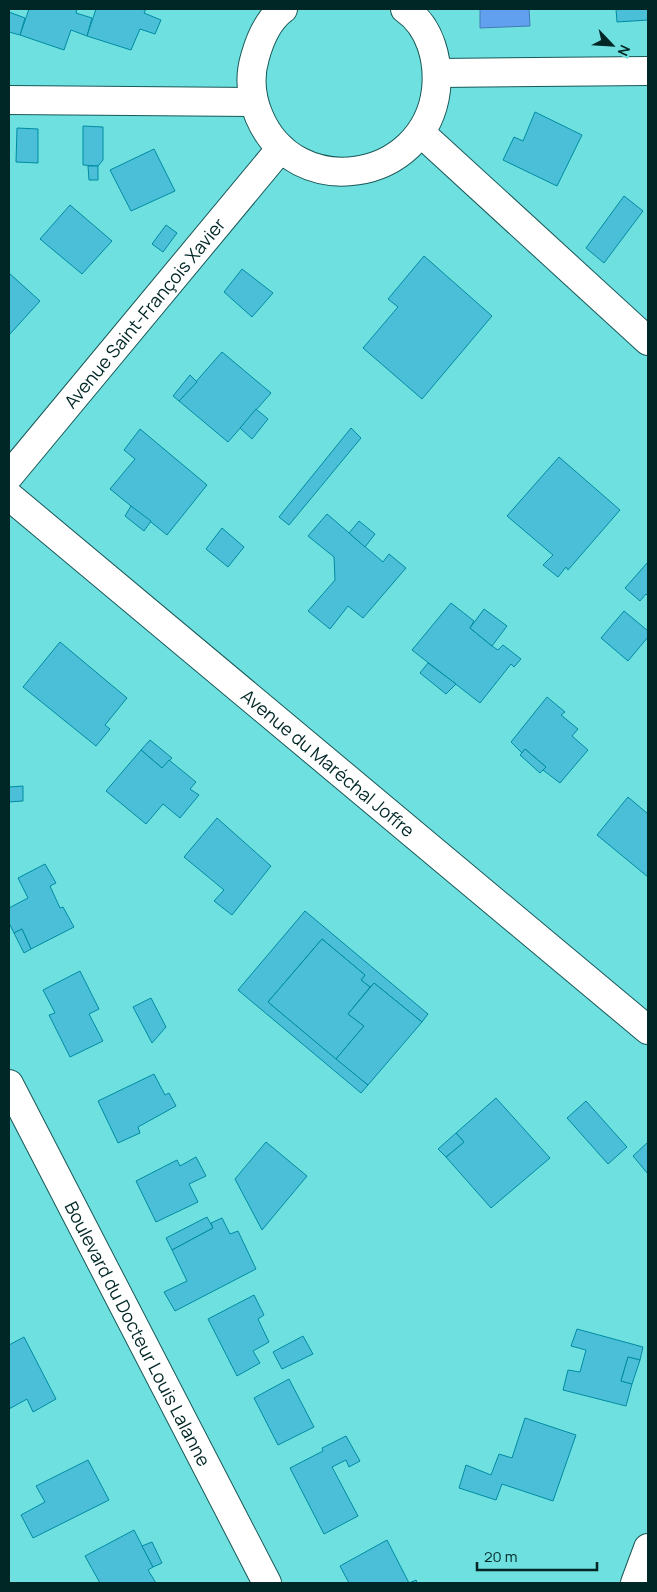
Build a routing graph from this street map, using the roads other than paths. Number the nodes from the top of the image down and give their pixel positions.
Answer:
1 (278, 10) edge
2 (409, 10) edge
3 (648, 71) edge
4 (438, 74) junction
5 (9, 100) edge
6 (253, 102) junction
7 (421, 134) junction
8 (281, 148) junction
9 (648, 340) edge
10 (9, 476) edge
11 (9, 496) edge
12 (648, 1030) edge
13 (9, 1084) edge
14 (648, 1548) edge
15 (267, 1583) edge
16 (635, 1583) edge

1 - 6 street
2 - 4 street
3 - 4 street
4 - 7 street
5 - 6 street
6 - 8 street
7 - 8 street
7 - 9 street
8 - 10 street, Avenue Saint-François Xavier
11 - 12 street, Avenue du Maréchal Joffre
13 - 15 street, Boulevard du Docteur Louis Lalanne
14 - 16 street

